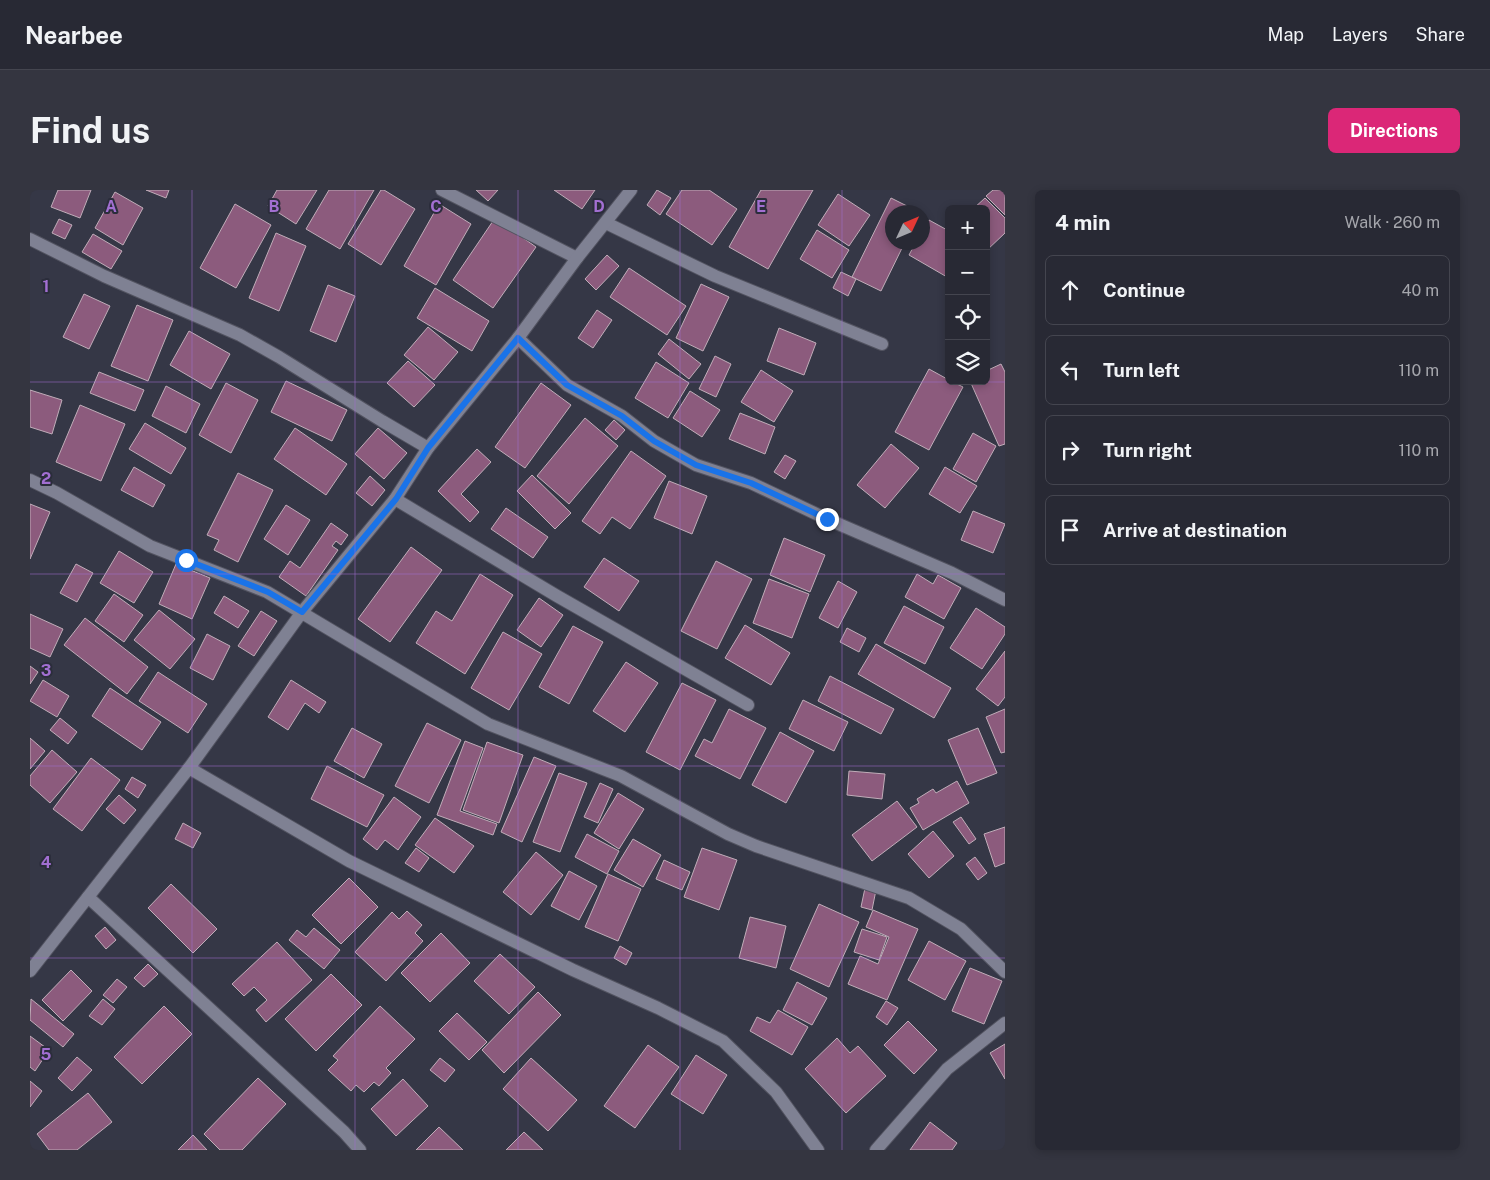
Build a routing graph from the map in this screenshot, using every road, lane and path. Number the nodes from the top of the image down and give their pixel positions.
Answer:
1 (442, 190) edge
2 (631, 190) edge
3 (606, 223) junction
4 (30, 239) edge
5 (577, 258) junction
6 (518, 338) junction
7 (882, 344) dead end
8 (428, 448) junction
9 (30, 480) edge
10 (396, 499) junction
11 (1005, 600) edge
12 (302, 612) junction
13 (748, 705) dead end
14 (189, 768) junction
15 (88, 897) junction
16 (30, 971) edge
17 (1005, 972) edge
18 (1005, 1023) edge
19 (360, 1150) edge
20 (818, 1150) edge
21 (876, 1150) edge

1 - 5 street
2 - 3 street
3 - 5 street
3 - 7 street
4 - 8 street
5 - 6 street
6 - 8 street
6 - 11 street
8 - 10 street
9 - 12 street
10 - 12 street
10 - 13 street
12 - 14 street
12 - 17 street
14 - 15 street
14 - 20 street
15 - 16 street
15 - 19 street
18 - 21 street

